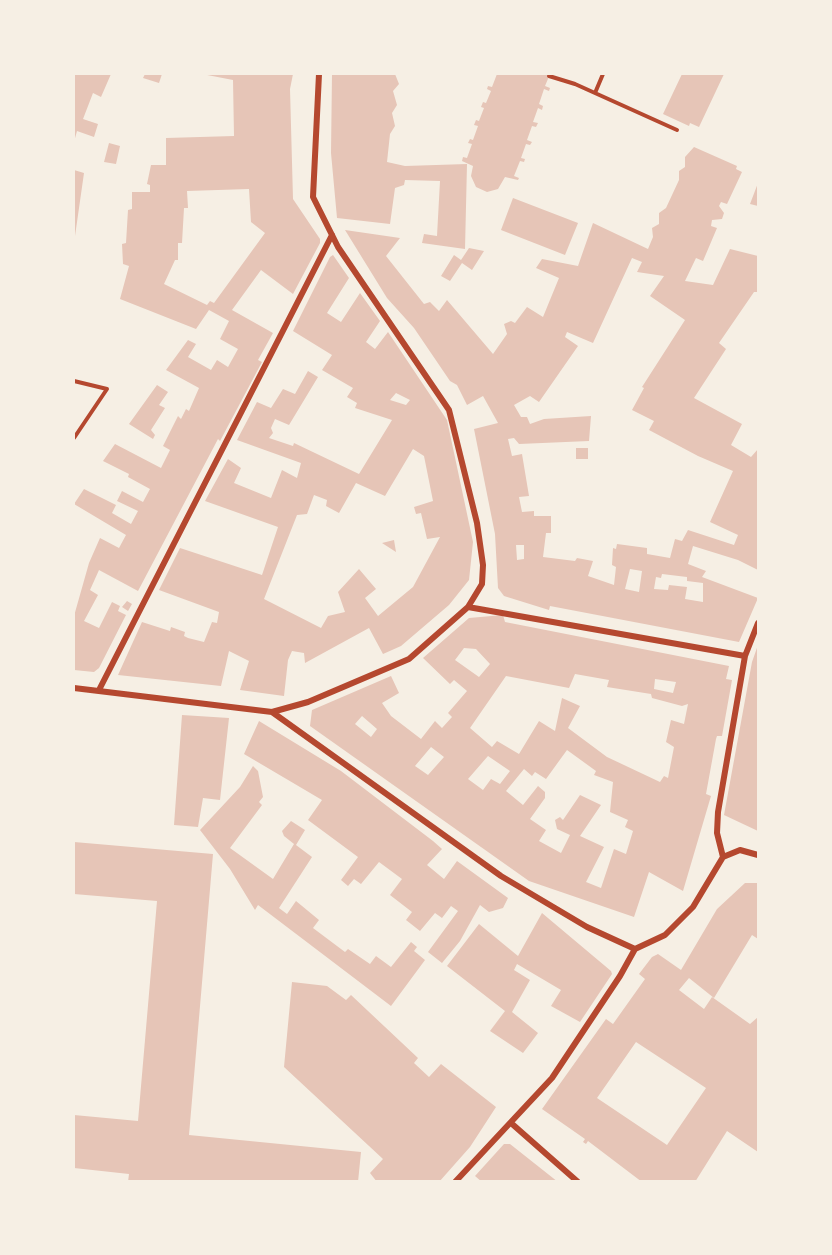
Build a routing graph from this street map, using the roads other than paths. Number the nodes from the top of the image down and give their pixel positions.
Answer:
1 (320, 74) edge
2 (332, 235) junction
3 (468, 607) junction
4 (759, 623) edge
5 (745, 656) junction
6 (74, 688) edge
7 (99, 690) junction
8 (272, 712) junction
9 (755, 853) edge
10 (723, 857) junction
11 (635, 949) junction
12 (511, 1123) junction
13 (455, 1182) edge
14 (578, 1182) edge

1 - 2 street
2 - 3 street
2 - 7 street
3 - 5 street
3 - 8 street
4 - 5 street
5 - 10 street
6 - 7 street
7 - 8 street
8 - 11 street
9 - 10 street
10 - 11 street
11 - 12 street
12 - 13 street
12 - 14 street

